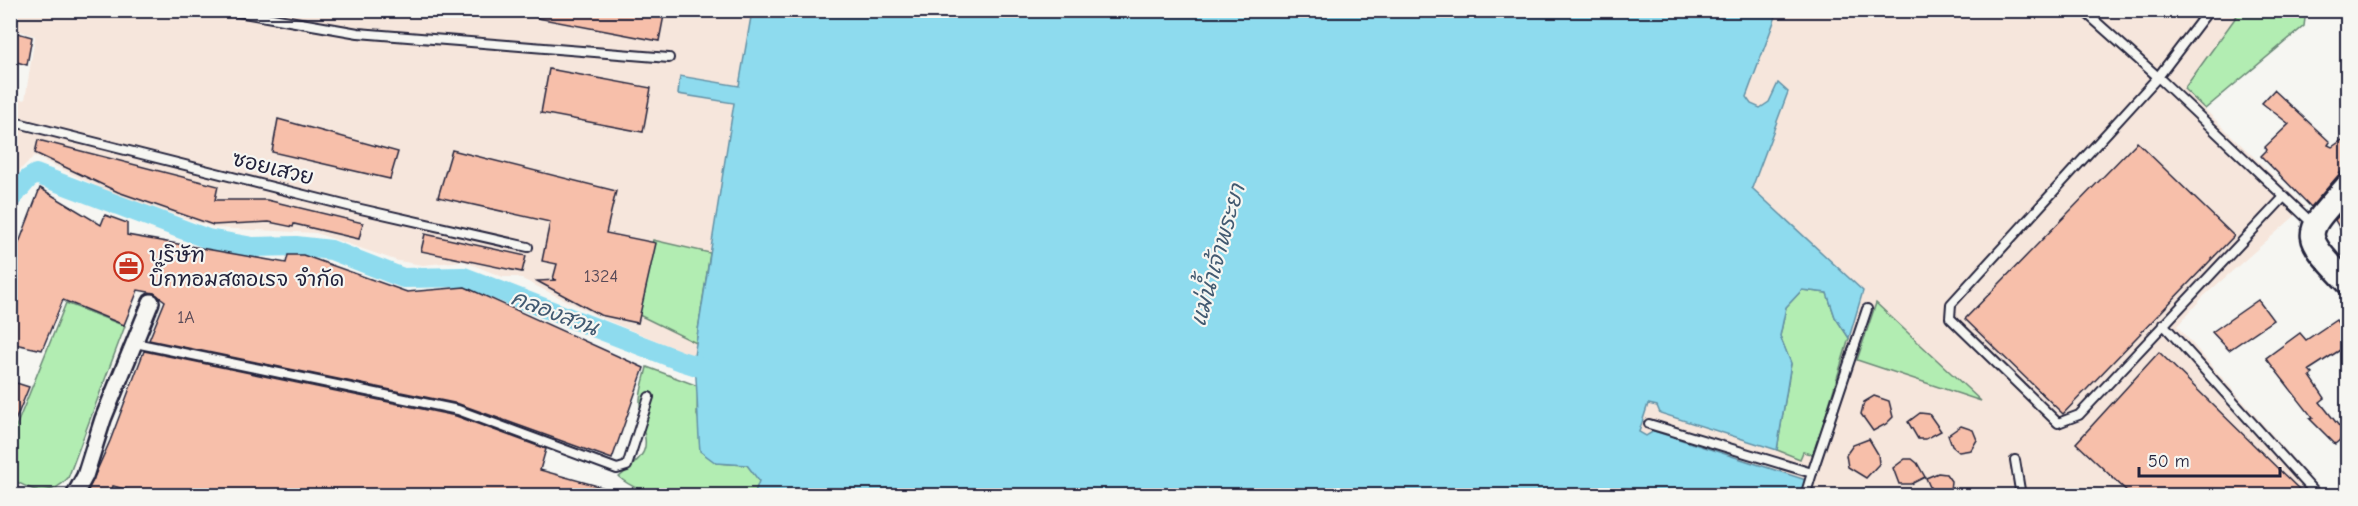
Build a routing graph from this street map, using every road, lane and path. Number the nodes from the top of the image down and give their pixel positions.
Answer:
1 (226, 10) edge
2 (2083, 10) edge
3 (2209, 10) edge
4 (669, 57) dead end
5 (2158, 77) junction
6 (10, 121) edge
7 (2348, 185) edge
8 (2284, 197) junction
9 (2313, 224) junction
10 (528, 247) dead end
11 (2348, 283) edge
12 (151, 303) dead end
13 (1867, 309) dead end
14 (2163, 324) junction
15 (135, 343) junction
16 (649, 397) dead end
17 (1649, 424) dead end
18 (2015, 460) dead end
19 (1812, 473) junction
20 (74, 495) edge
21 (1805, 495) edge
22 (2021, 495) edge
23 (2318, 495) edge

1 - 4 lane
2 - 5 lane
3 - 5 lane
5 - 8 lane
5 - 14 lane
6 - 10 lane, ซอยเสวย
7 - 9 street
8 - 9 lane
8 - 14 lane
9 - 11 street
12 - 15 street
13 - 19 lane
14 - 23 lane
15 - 16 lane
15 - 20 street
17 - 19 lane
18 - 22 lane
19 - 21 lane

